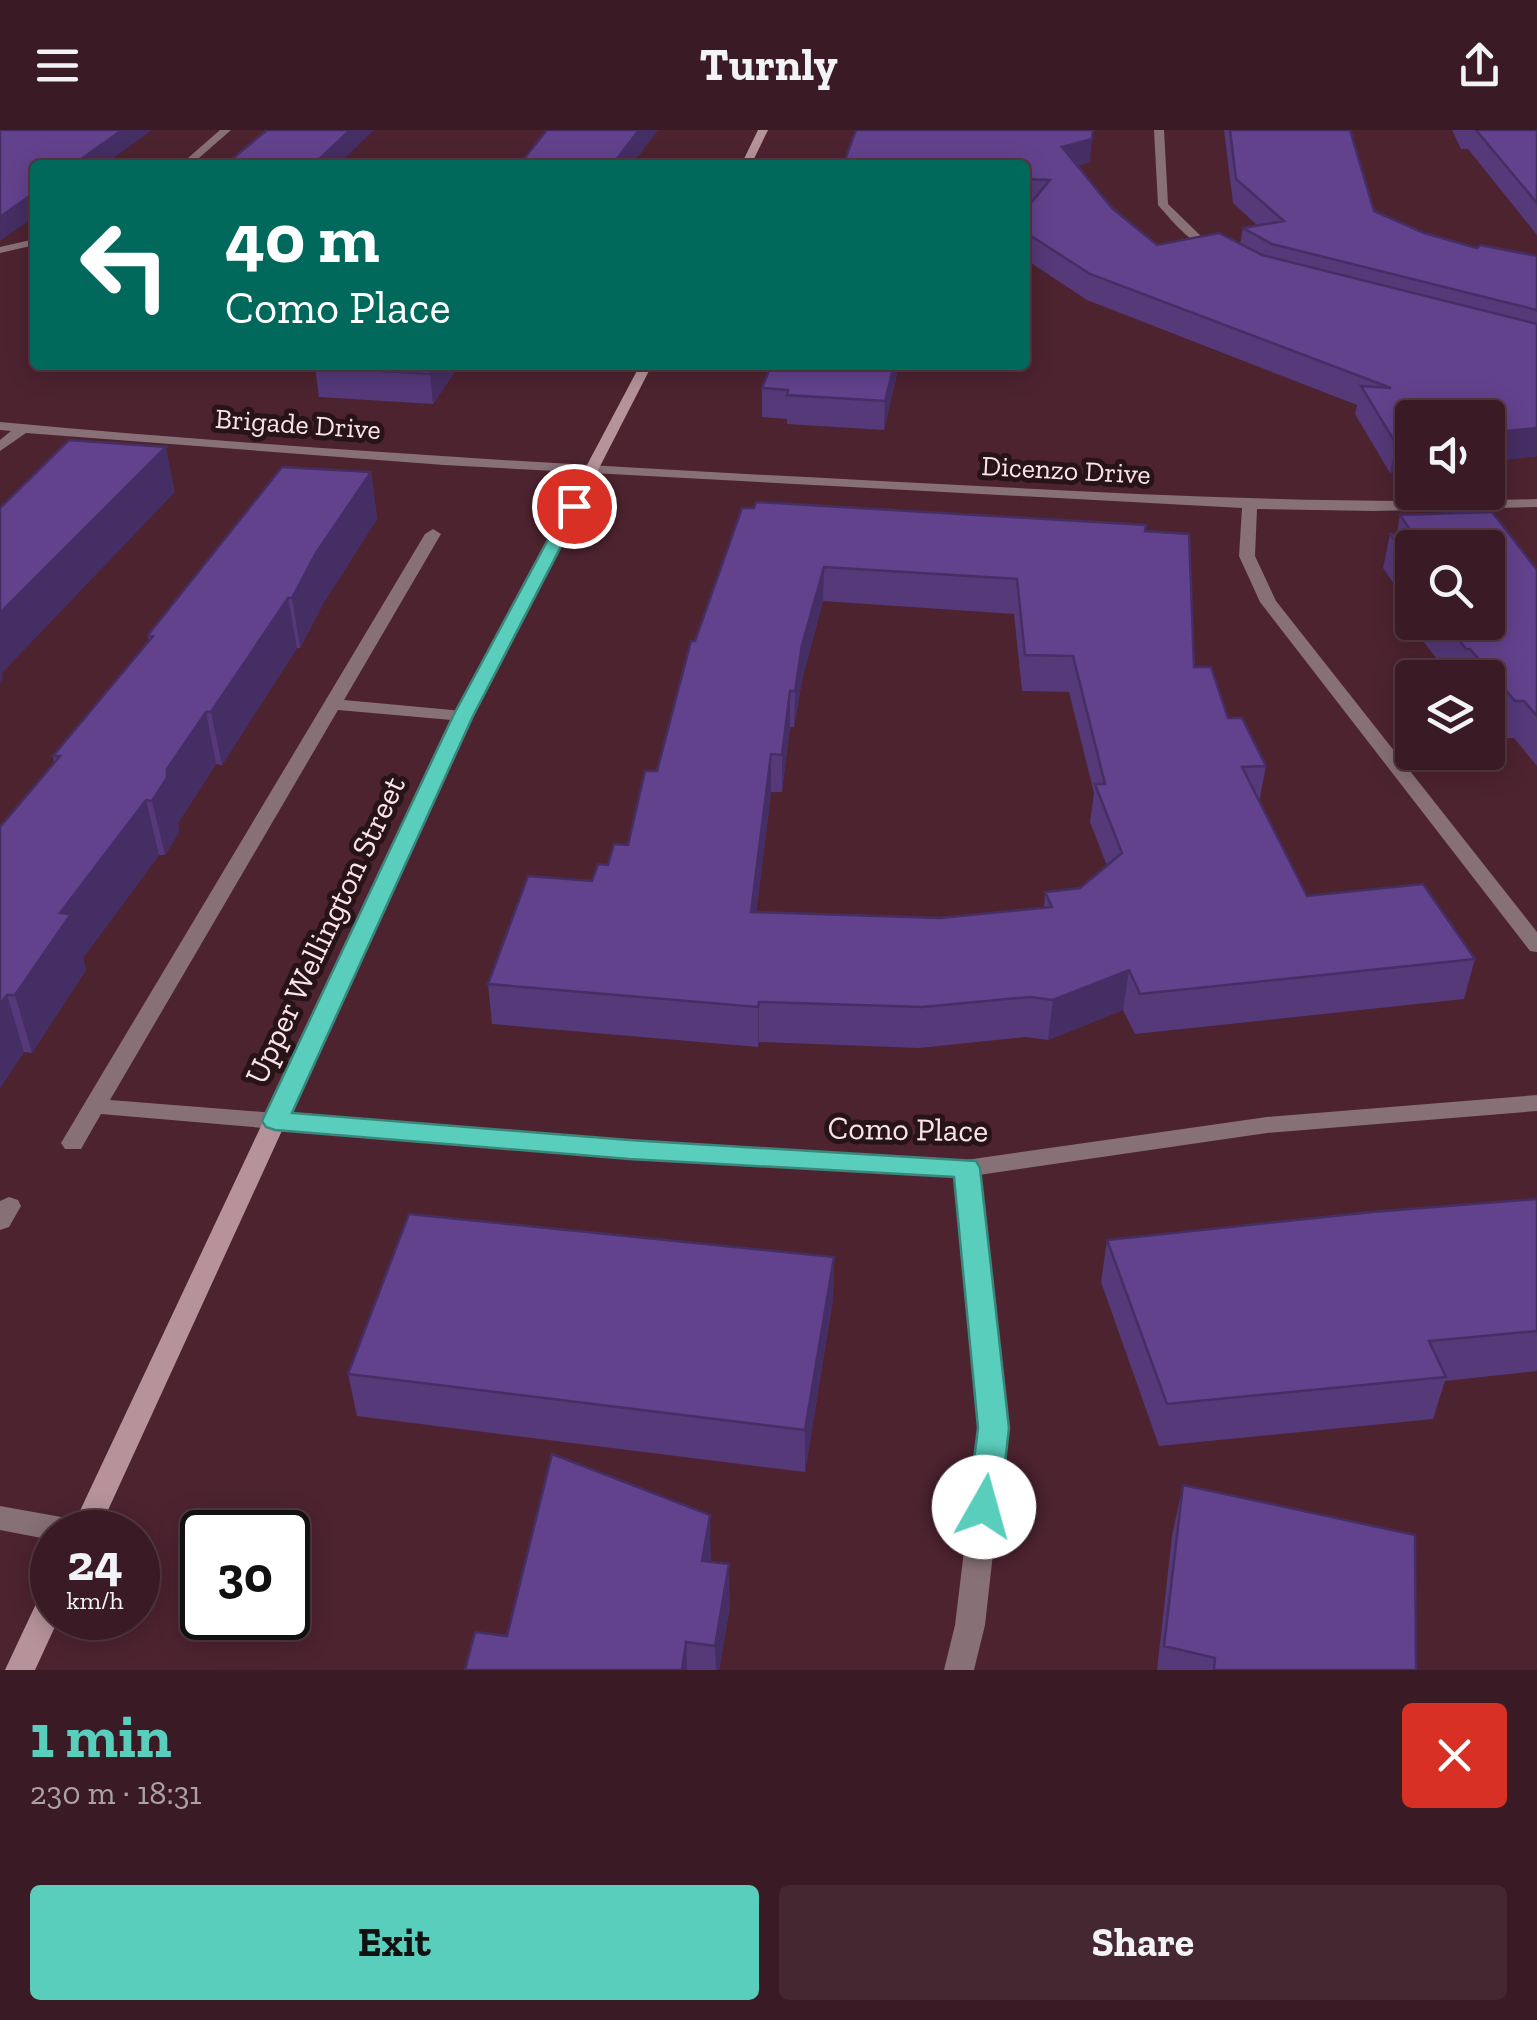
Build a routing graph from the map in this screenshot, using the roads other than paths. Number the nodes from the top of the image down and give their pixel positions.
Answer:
1 (226, 130) edge
2 (763, 130) edge
3 (1159, 130) edge
4 (191, 160) edge
5 (748, 160) edge
6 (30, 243) edge
7 (0, 250) edge
8 (1231, 258) edge
9 (643, 370) edge
10 (0, 426) edge
11 (24, 428) junction
12 (0, 447) edge
13 (592, 471) junction
14 (1537, 502) edge
15 (1250, 504) junction
16 (433, 534) dead end
17 (332, 704) junction
18 (463, 716) junction
19 (1537, 946) edge
20 (1537, 1103) edge
21 (94, 1106) junction
22 (275, 1121) junction
23 (73, 1143) dead end
24 (966, 1168) junction
25 (91, 1510) edge
26 (0, 1518) edge
27 (30, 1523) edge
28 (34, 1640) edge
29 (20, 1670) edge
30 (959, 1670) edge

1 - 4 street
2 - 5 main road
3 - 8 street
6 - 7 street
9 - 13 main road, Upper Wellington Street
10 - 11 street, Brigade Drive
11 - 12 street
11 - 13 street, Brigade Drive
13 - 15 street, Dicenzo Drive
13 - 18 main road, Upper Wellington Street
14 - 15 street, Dicenzo Drive
15 - 19 street
16 - 17 street
17 - 18 street
17 - 21 street
18 - 22 main road, Upper Wellington Street
20 - 24 street, Como Place
21 - 22 street, Como Place
21 - 23 street
22 - 24 street, Como Place
22 - 25 main road, Upper Wellington Street
24 - 30 street
26 - 27 street
28 - 29 main road

